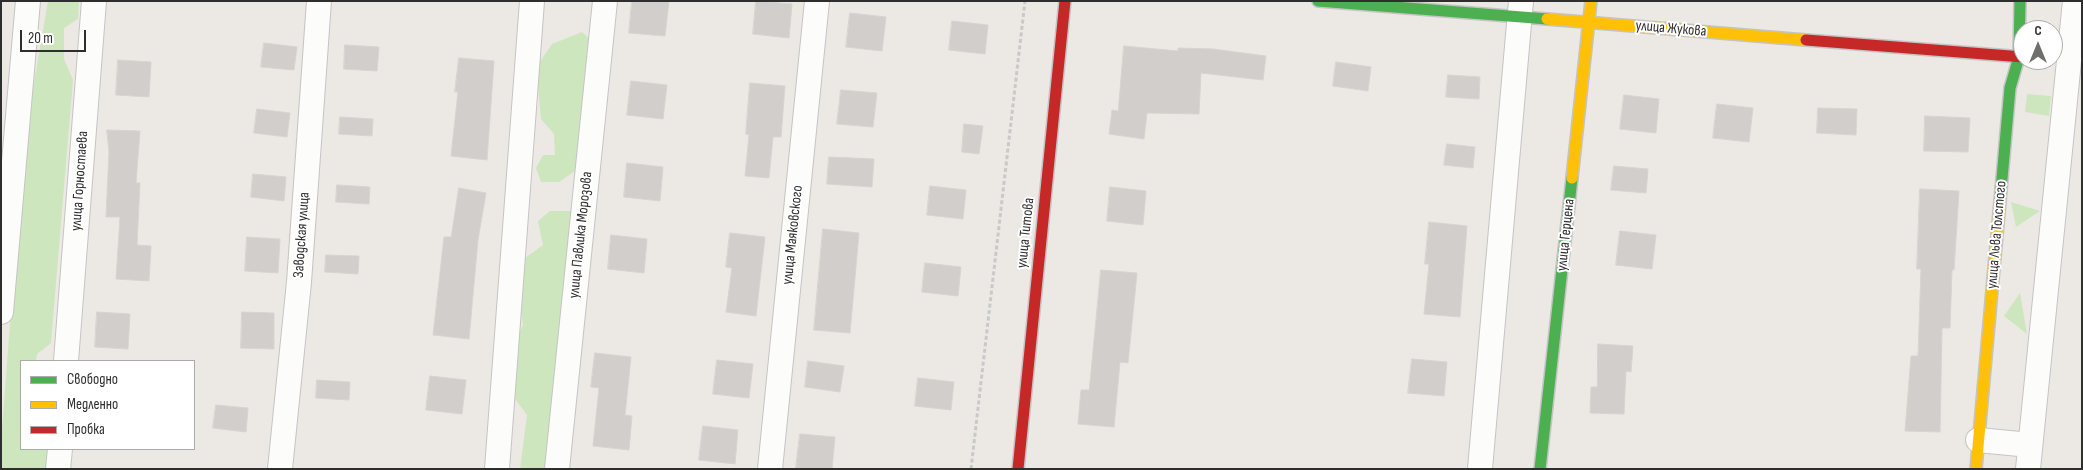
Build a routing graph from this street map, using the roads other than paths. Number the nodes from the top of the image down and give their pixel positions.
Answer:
1 (28, 1) edge
2 (94, 1) edge
3 (319, 1) edge
4 (532, 1) edge
5 (605, 1) edge
6 (817, 1) edge
7 (1065, 1) edge
8 (1318, 1) edge
9 (1591, 1) edge
10 (2020, 1) edge
11 (2075, 1) edge
12 (1520, 9) edge
13 (2020, 20) edge
14 (1589, 23) junction
15 (2013, 56) edge
16 (2068, 61) edge
17 (2016, 70) edge
18 (1, 312) edge
19 (66, 360) edge
20 (1978, 440) junction
21 (2030, 445) junction
22 (60, 450) edge
23 (58, 469) edge
24 (280, 469) edge
25 (497, 469) edge
26 (557, 469) edge
27 (770, 469) edge
28 (1018, 469) edge
29 (1480, 469) edge
30 (1540, 469) edge
31 (1976, 469) edge
32 (2028, 469) edge

1 - 18 street
2 - 19 street, улица Горностаева
3 - 24 street, Заводская улица
4 - 25 street
5 - 26 street, улица Павлика Морозова
6 - 27 street, улица Маяковского
7 - 28 street, улица Титова
8 - 12 street, улица Жукова
9 - 14 street, улица Герцена
10 - 13 street, улица Льва Толстого
11 - 16 street
12 - 14 street, улица Жукова
12 - 29 street
14 - 15 street, улица Жукова
14 - 30 street, улица Герцена
16 - 21 street
17 - 20 street, улица Льва Толстого
20 - 21 street
20 - 31 street, улица Льва Толстого
21 - 32 street
22 - 23 street

